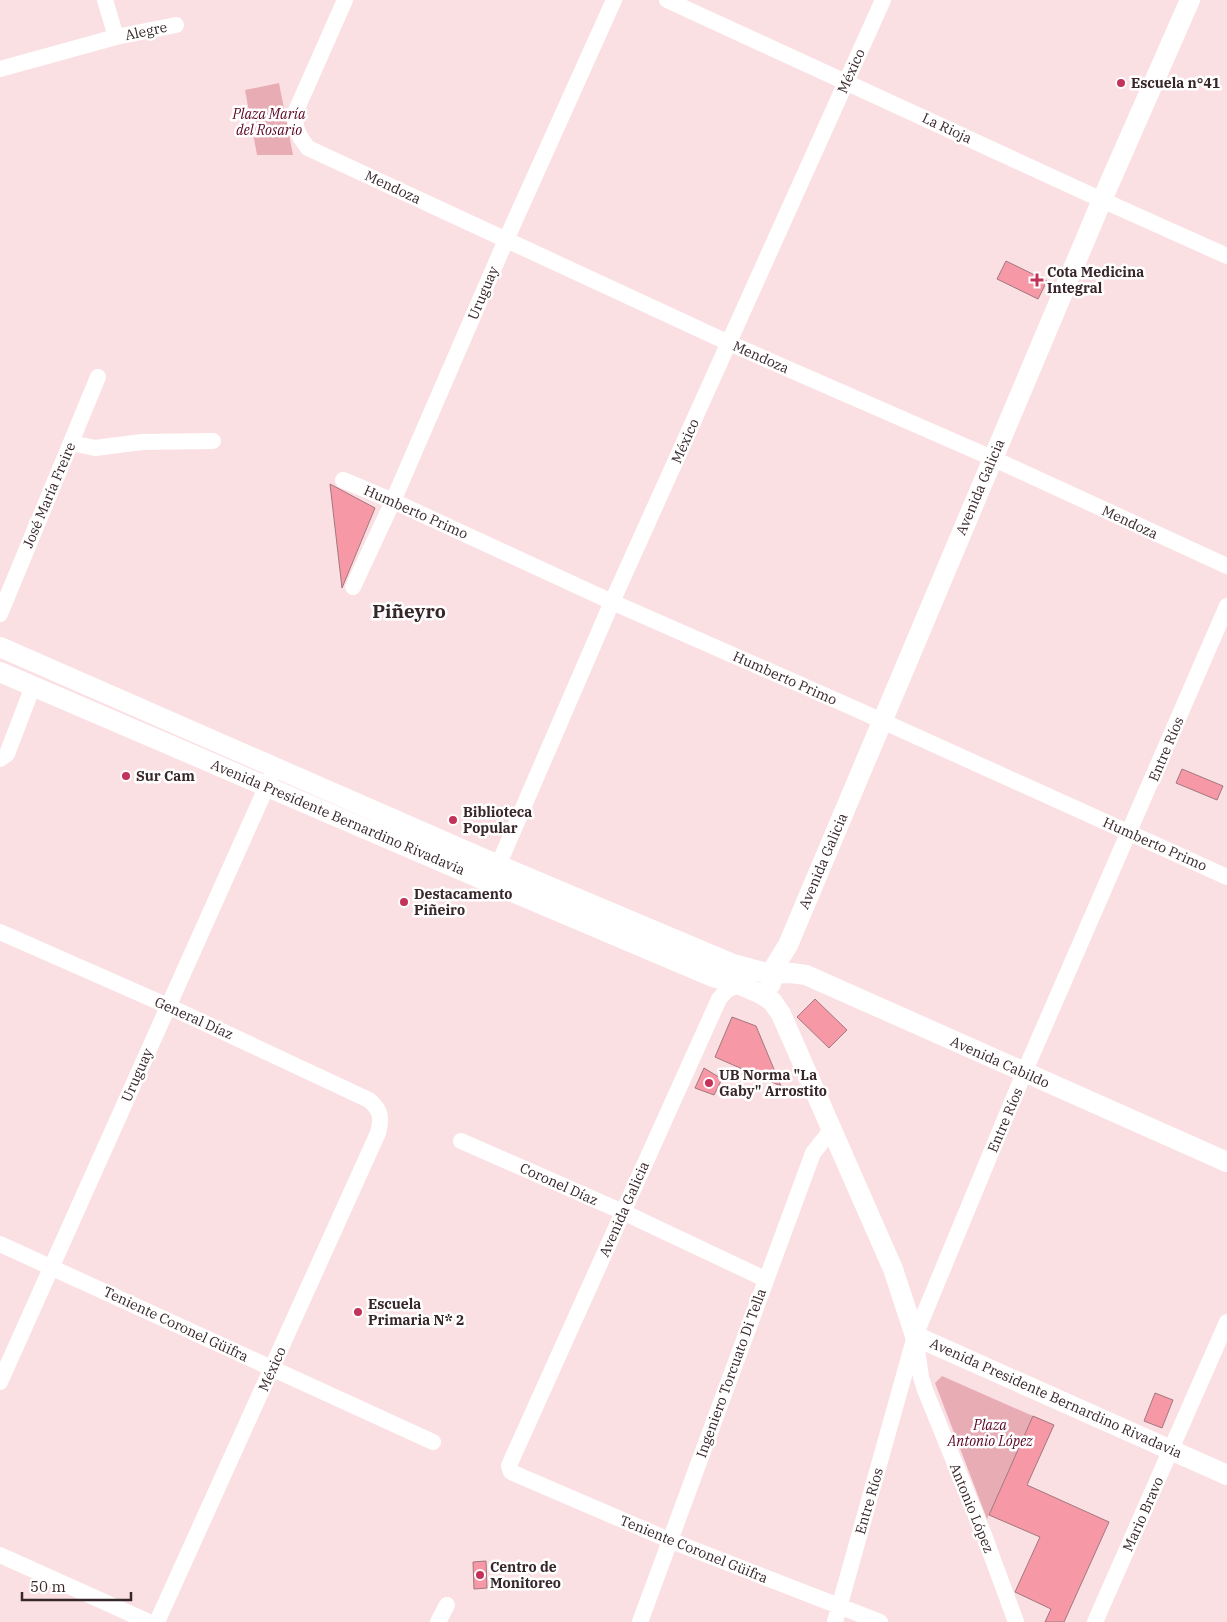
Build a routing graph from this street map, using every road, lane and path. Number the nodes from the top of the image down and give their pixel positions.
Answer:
1 (105, 0) edge
2 (345, 0) edge
3 (614, 0) edge
4 (667, 0) edge
5 (883, 0) edge
6 (1190, 0) edge
7 (176, 25) dead end
8 (116, 37) junction
9 (0, 69) edge
10 (847, 82) junction
11 (1102, 200) junction
12 (506, 240) junction
13 (1227, 256) edge
14 (729, 343) junction
15 (98, 377) dead end
16 (213, 441) dead end
17 (71, 443) junction
18 (992, 458) junction
19 (343, 480) dead end
20 (393, 501) junction
21 (1227, 566) edge
22 (353, 588) dead end
23 (612, 602) junction
24 (1227, 606) edge
25 (0, 614) edge
26 (0, 647) edge
27 (0, 672) edge
28 (33, 686) junction
29 (882, 721) junction
30 (0, 759) edge
31 (275, 768) junction
32 (267, 787) junction
33 (1129, 833) junction
34 (494, 874) junction
35 (1227, 877) edge
36 (0, 932) edge
37 (770, 974) junction
38 (738, 984) junction
39 (772, 1001) junction
40 (168, 1006) junction
41 (1024, 1073) junction
42 (381, 1114) joint
43 (832, 1129) junction
44 (461, 1141) dead end
45 (1227, 1162) edge
46 (623, 1212) junction
47 (0, 1244) edge
48 (52, 1267) junction
49 (765, 1279) junction
50 (1227, 1322) edge
51 (915, 1336) junction
52 (272, 1368) junction
53 (0, 1382) edge
54 (433, 1442) dead end
55 (1172, 1450) junction
56 (511, 1472) joint
57 (1227, 1475) edge
58 (669, 1540) junction
59 (0, 1555) edge
60 (447, 1605) dead end
61 (837, 1615) edge
62 (149, 1622) edge
63 (157, 1622) edge
64 (438, 1622) edge
65 (640, 1622) edge
66 (880, 1622) edge
67 (1016, 1622) edge
68 (1095, 1622) edge

1 - 8 street
2 - 12 street, Mendoza
3 - 12 street, Uruguay
4 - 10 street, La Rioja
5 - 10 street, México
6 - 11 main road, Avenida Galicia
7 - 8 street, Alegre
8 - 9 street, Alegre
10 - 11 street, La Rioja
10 - 14 street, México
11 - 13 street, La Rioja
11 - 18 main road, Avenida Galicia
12 - 14 street, Mendoza
12 - 20 street, Uruguay
14 - 18 street, Mendoza
14 - 23 street, México
15 - 17 street, José María Freire
16 - 17 street
17 - 25 street, José María Freire
18 - 21 street, Mendoza
18 - 29 main road, Avenida Galicia
19 - 20 street, Humberto Primo
20 - 22 street, Uruguay
20 - 23 street, Humberto Primo
23 - 29 street, Humberto Primo
23 - 34 street, México
24 - 33 street, Entre Ríos
26 - 31 main road, Avenida Presidente Bernardino Rivadavia
27 - 28 main road, Avenida Presidente Bernardino Rivadavia
28 - 30 street
28 - 32 main road, Avenida Presidente Bernardino Rivadavia
29 - 33 street, Humberto Primo
29 - 37 main road, Avenida Galicia
31 - 32 street, Uruguay
31 - 34 main road, Avenida Presidente Bernardino Rivadavia
32 - 34 main road, Avenida Presidente Bernardino Rivadavia
32 - 40 street, Uruguay
33 - 35 street, Humberto Primo
33 - 41 street, Entre Ríos
34 - 37 main road, Avenida Presidente Bernardino Rivadavia
34 - 38 main road, Avenida Presidente Bernardino Rivadavia
36 - 40 street, General Díaz
37 - 38 street, Avenida Galicia
37 - 39 main road
37 - 41 main road, Avenida Cabildo
38 - 39 main road, Avenida Presidente Bernardino Rivadavia
38 - 46 street, Avenida Galicia
39 - 43 main road, Avenida Presidente Bernardino Rivadavia
40 - 42 street, General Díaz
40 - 48 street, Uruguay
41 - 45 main road, Avenida Cabildo
41 - 51 street, Entre Ríos
42 - 52 street, México
43 - 49 street, Ingeniero Torcuato Di Tella
43 - 51 main road, Avenida Presidente Bernardino Rivadavia
44 - 46 street, Coronel Díaz
46 - 49 street, Coronel Díaz
46 - 56 street, Avenida Galicia
47 - 48 street, Teniente Coronel Güifra
48 - 52 street, Teniente Coronel Güifra
48 - 53 street, Uruguay
49 - 58 street, Ingeniero Torcuato Di Tella
50 - 55 street, Mario Bravo
51 - 55 main road, Avenida Presidente Bernardino Rivadavia
51 - 61 street, Entre Ríos
51 - 67 street, Antonio López
52 - 54 street, Teniente Coronel Güifra
52 - 63 street, México
55 - 57 main road, Avenida Presidente Bernardino Rivadavia
55 - 68 street, Mario Bravo
56 - 58 street, Teniente Coronel Güifra
58 - 61 street, Teniente Coronel Güifra
58 - 65 street, Ingeniero Torcuato Di Tella
59 - 62 street
60 - 64 street
61 - 66 street, Teniente Coronel Güifra

